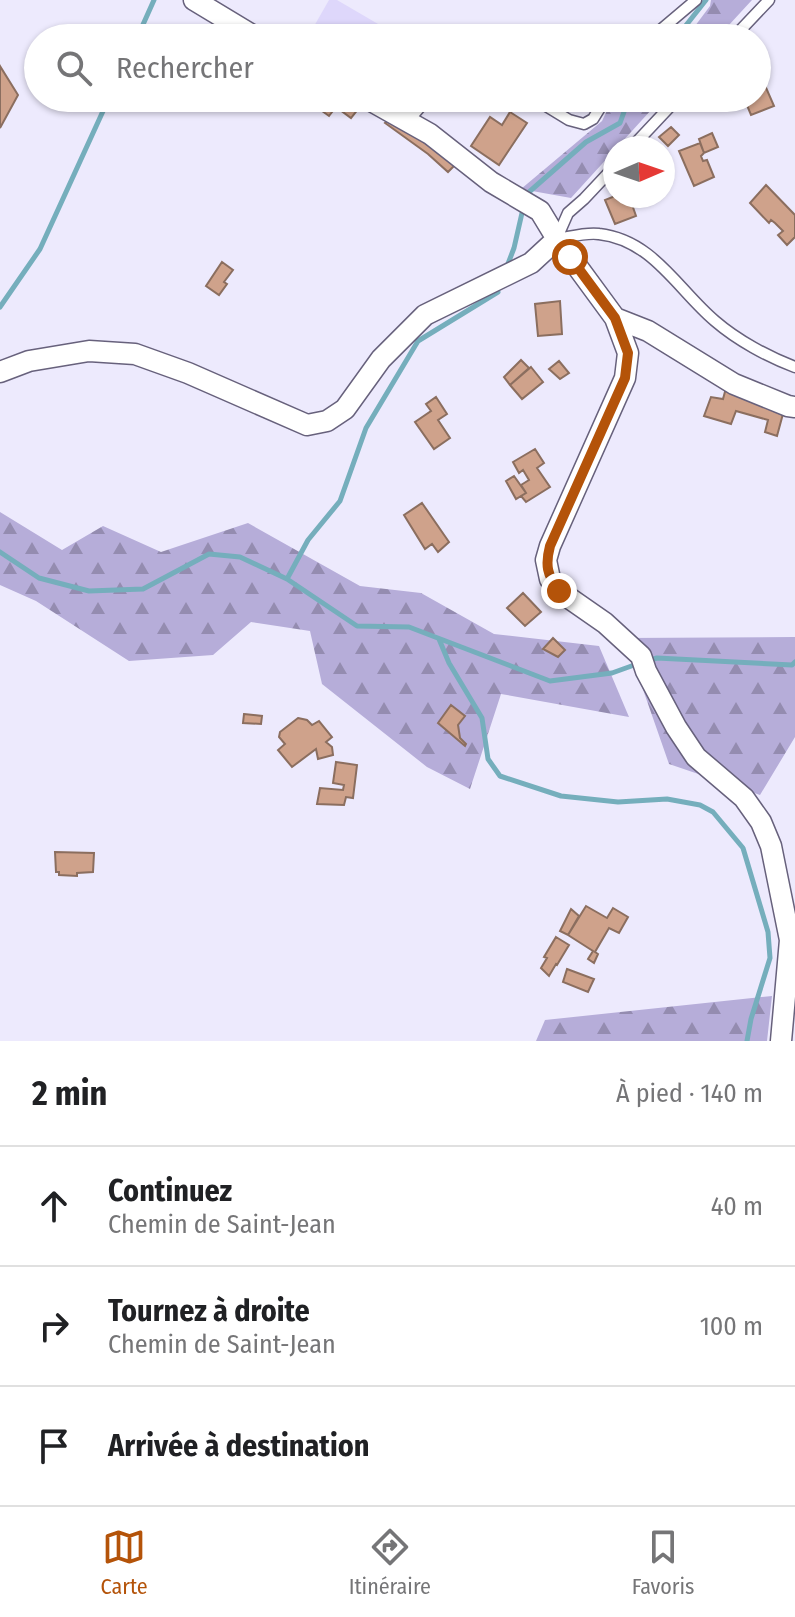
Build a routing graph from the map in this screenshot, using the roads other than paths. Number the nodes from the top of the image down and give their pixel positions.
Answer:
1 (194, 0) edge
2 (696, 0) edge
3 (769, 0) edge
4 (234, 24) edge
5 (668, 24) edge
6 (746, 24) edge
7 (392, 112) edge
8 (416, 112) edge
9 (556, 112) edge
10 (597, 112) edge
11 (665, 112) edge
12 (408, 121) junction
13 (642, 136) edge
14 (603, 179) edge
15 (557, 239) junction
16 (615, 318) junction
17 (795, 367) edge
18 (0, 372) edge
19 (795, 407) edge
20 (781, 1041) edge

1 - 4 street
2 - 5 lane
3 - 6 lane
7 - 12 street
8 - 12 lane
9 - 10 lane
11 - 13 lane
12 - 15 street
14 - 15 lane
15 - 16 street
15 - 17 lane
15 - 18 street
16 - 19 street
16 - 20 street

